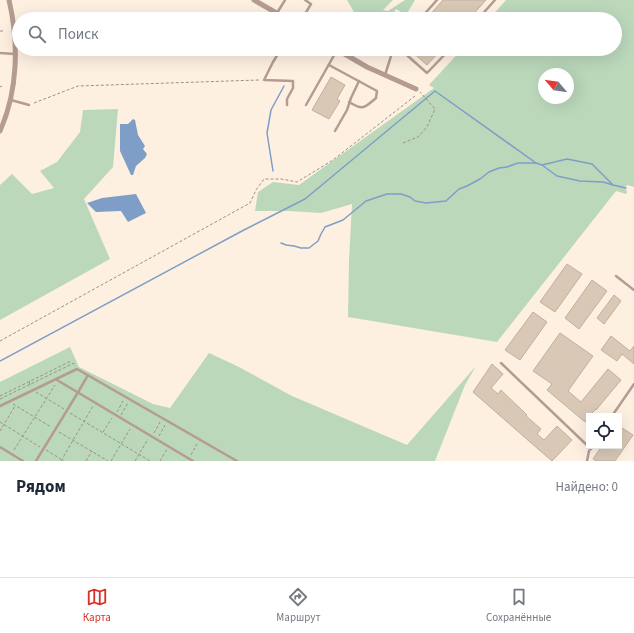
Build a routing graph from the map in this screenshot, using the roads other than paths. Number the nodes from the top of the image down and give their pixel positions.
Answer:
1 (9, 0) edge
2 (254, 0) edge
3 (285, 0) edge
4 (305, 0) edge
5 (314, 0) edge
6 (437, 0) edge
7 (495, 0) edge
8 (262, 2) edge
9 (311, 4) junction
10 (12, 12) edge
11 (276, 12) edge
12 (278, 12) edge
13 (306, 12) edge
14 (426, 12) edge
15 (484, 12) edge
16 (0, 54) edge
17 (12, 54) edge
18 (15, 56) edge
19 (277, 56) edge
20 (333, 56) edge
21 (349, 56) edge
22 (391, 56) edge
23 (408, 56) edge
24 (443, 56) edge
25 (329, 64) junction
26 (385, 76) junction
27 (359, 81) junction
28 (416, 89) road end
29 (11, 100) junction
30 (350, 102) junction
31 (28, 105) road end
32 (306, 105) dead end
33 (287, 106) dead end
34 (2, 117) edge
35 (0, 131) edge
36 (335, 131) dead end
37 (616, 276) dead end
38 (634, 290) edge
39 (501, 363) dead end
40 (88, 375) junction
41 (56, 380) junction
42 (634, 384) edge
43 (78, 392) junction
44 (0, 406) edge
45 (614, 413) edge
46 (586, 441) edge
47 (0, 447) edge
48 (590, 449) edge
49 (23, 461) edge
50 (36, 461) edge
51 (193, 461) edge
52 (237, 461) edge
53 (587, 461) edge

1 - 10 street
2 - 8 street
3 - 12 lane
4 - 9 lane
5 - 9 lane
6 - 14 lane
7 - 15 lane
8 - 11 street
9 - 13 lane
16 - 17 lane
18 - 29 street
19 - 33 lane
20 - 25 lane
21 - 26 street
22 - 26 lane
23 - 24 lane
25 - 27 lane
25 - 32 lane
26 - 28 street
27 - 30 lane
27 - 30 lane
29 - 31 lane
29 - 34 street
30 - 36 lane
34 - 35 street
37 - 38 lane
39 - 46 lane
40 - 41 lane
40 - 43 lane
40 - 52 lane
41 - 43 lane
41 - 44 lane
42 - 45 lane
43 - 50 lane
43 - 51 lane
47 - 49 lane
48 - 53 lane

